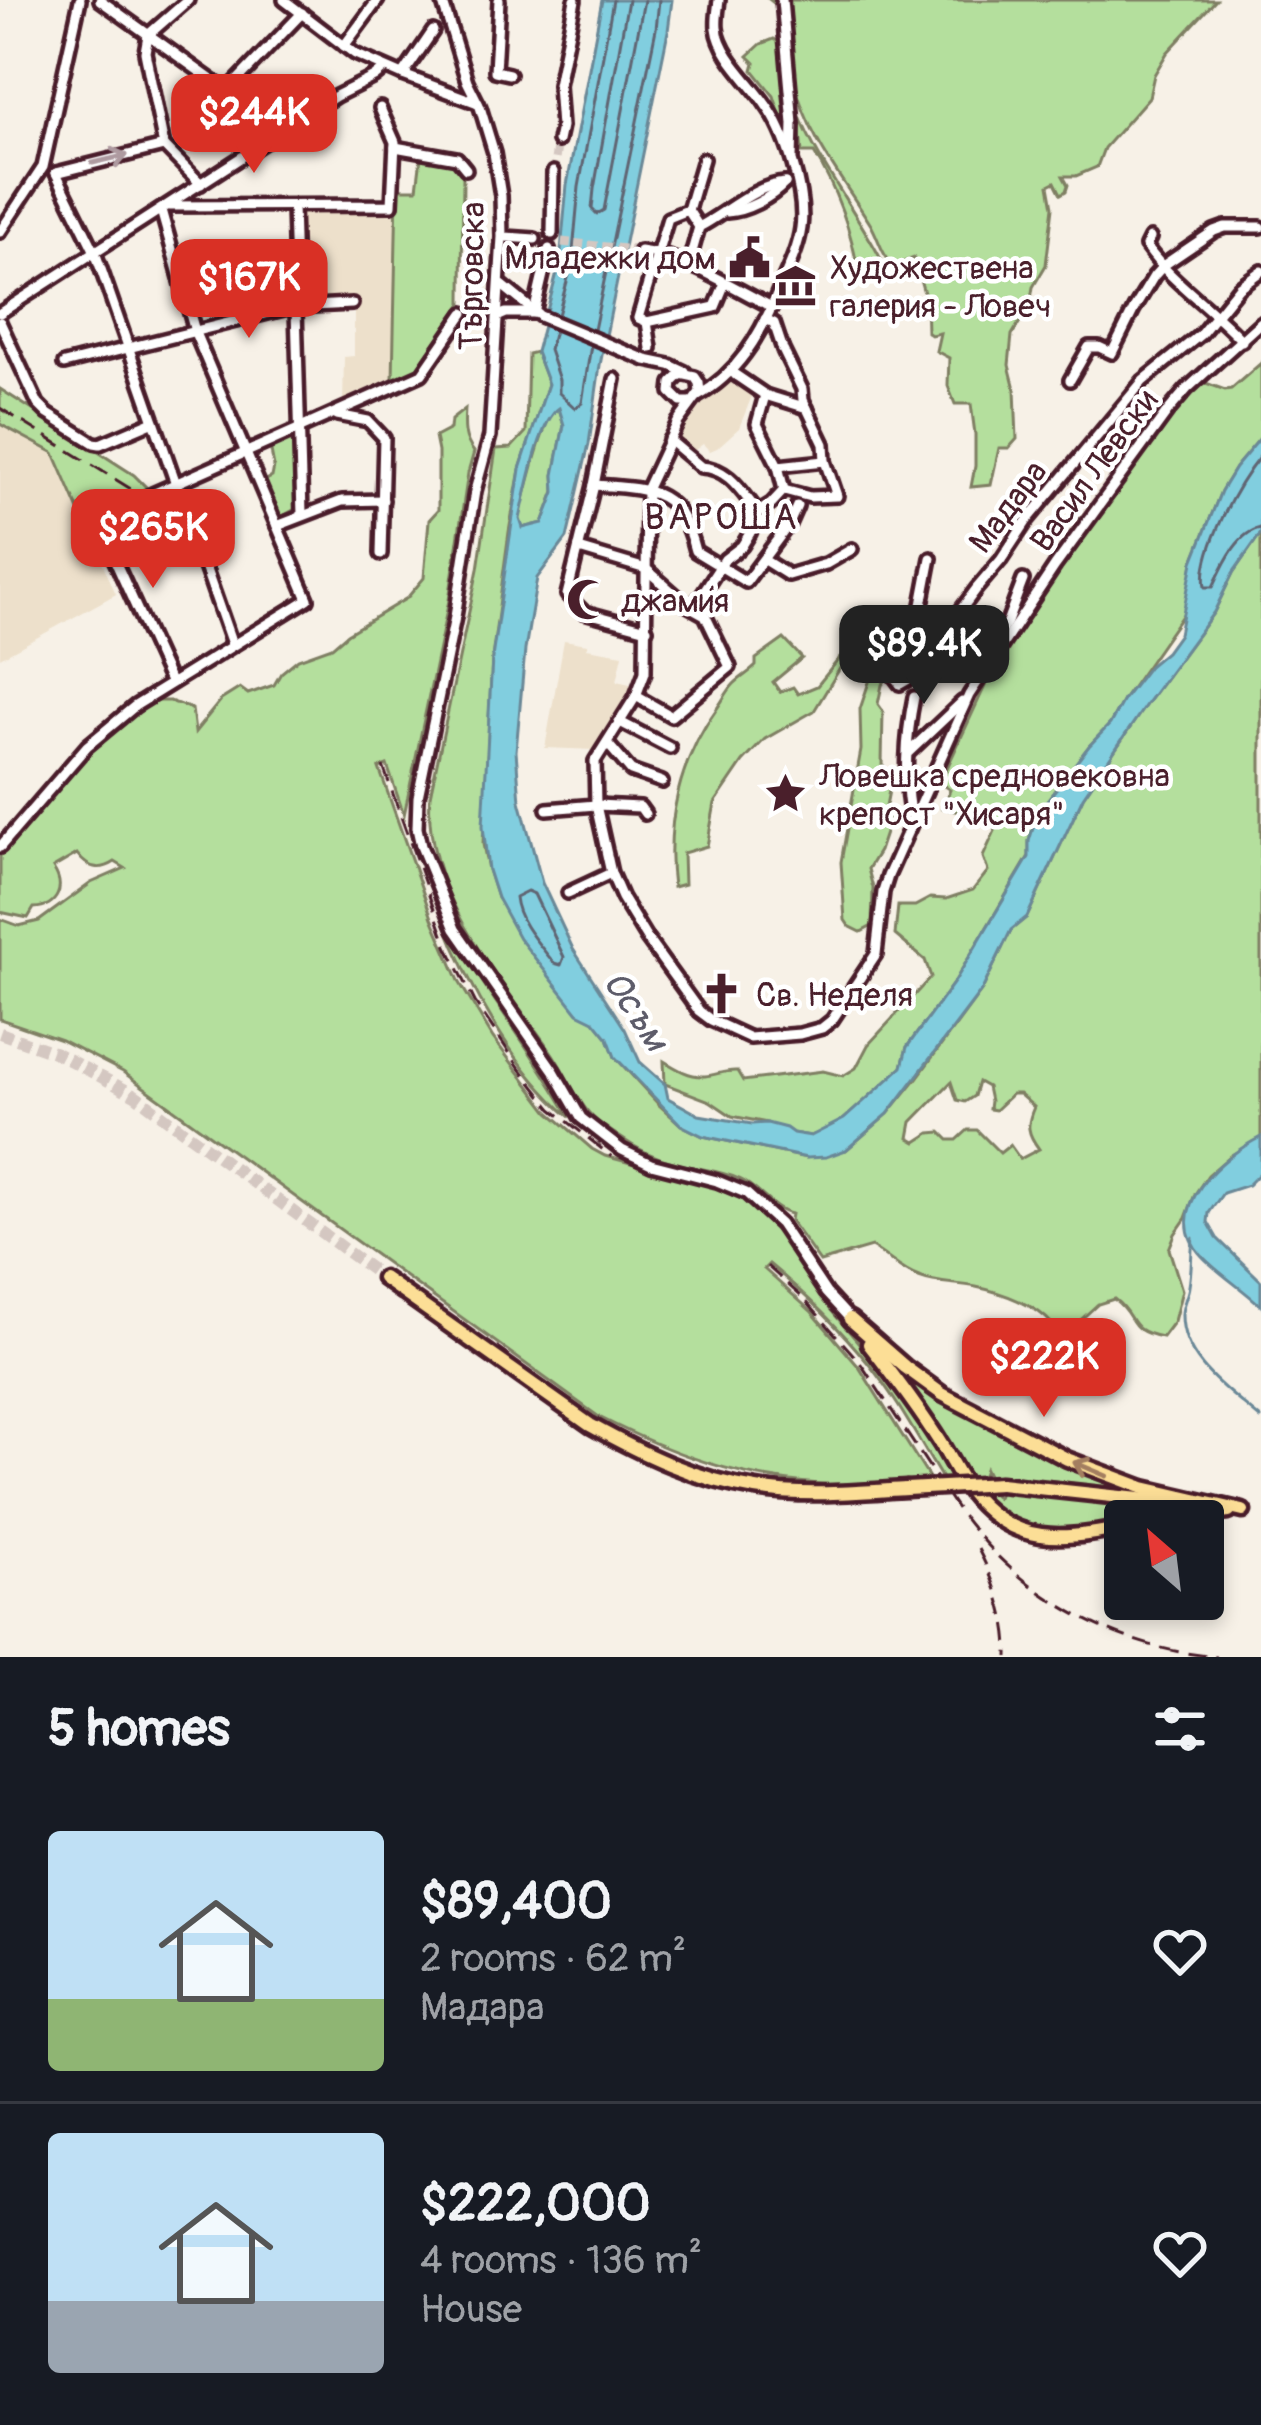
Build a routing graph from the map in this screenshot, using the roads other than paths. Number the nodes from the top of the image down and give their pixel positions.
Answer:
1 (80, 0) edge
2 (100, 0) edge
3 (188, 0) edge
4 (284, 0) edge
5 (378, 0) edge
6 (442, 0) edge
7 (499, 0) edge
8 (575, 0) edge
9 (719, 0) edge
10 (782, 0) edge
11 (302, 13) junction
12 (433, 31) dead end
13 (148, 35) junction
14 (344, 46) junction
15 (385, 68) junction
16 (509, 74) dead end
17 (403, 75) junction
18 (227, 91) junction
19 (478, 103) junction
20 (380, 108) dead end
21 (283, 131) junction
22 (559, 140) tunnel mouth
23 (164, 146) junction
24 (394, 147) junction
25 (703, 159) dead end
26 (792, 164) junction
27 (43, 167) junction
28 (466, 170) dead end
29 (553, 172) tunnel mouth
30 (56, 173) junction
31 (790, 180) junction
32 (201, 184) junction
33 (182, 203) junction
34 (293, 206) junction
35 (164, 208) junction
36 (688, 210) junction
37 (699, 226) junction
38 (1261, 227) edge
39 (0, 232) edge
40 (552, 234) dead end
41 (506, 237) dead end
42 (1150, 238) dead end
43 (535, 239) tunnel mouth
44 (549, 249) dead end
45 (640, 251) tunnel mouth
46 (94, 253) junction
47 (656, 254) junction
48 (688, 266) junction
49 (1162, 267) junction
50 (1261, 271) edge
51 (500, 283) junction
52 (725, 283) junction
53 (500, 301) junction
54 (352, 304) dead end
55 (296, 307) junction
56 (772, 307) junction
57 (530, 312) junction
58 (464, 313) dead end
59 (1218, 315) junction
60 (499, 316) junction
61 (0, 317) edge
62 (765, 319) junction
63 (646, 322) junction
64 (1261, 322) edge
65 (194, 331) junction
66 (1242, 341) junction
67 (128, 347) junction
68 (651, 348) dead end
69 (646, 361) junction
70 (64, 364) dead end
71 (731, 373) junction
72 (692, 376) junction
73 (615, 379) dead end
74 (1070, 380) dead end
75 (671, 390) junction
76 (766, 395) junction
77 (694, 399) junction
78 (807, 408) junction
79 (332, 415) junction
80 (154, 421) junction
81 (299, 429) junction
82 (669, 440) junction
83 (245, 453) junction
84 (825, 461) junction
85 (778, 466) junction
86 (176, 484) junction
87 (595, 485) junction
88 (647, 488) junction
89 (784, 490) junction
90 (383, 500) junction
91 (797, 506) dead end
92 (758, 512) junction
93 (302, 514) junction
94 (277, 526) junction
95 (750, 533) junction
96 (852, 548) dead end
97 (579, 550) junction
98 (772, 550) junction
99 (381, 554) dead end
100 (932, 558) dead end
101 (764, 560) junction
102 (721, 566) junction
103 (646, 569) junction
104 (1023, 580) dead end
105 (694, 606) junction
106 (646, 629) junction
107 (232, 644) junction
108 (170, 682) junction
109 (969, 695) junction
110 (636, 696) junction
111 (914, 697) dead end
112 (620, 722) junction
113 (607, 743) junction
114 (670, 748) dead end
115 (909, 752) junction
116 (662, 782) dead end
117 (596, 805) junction
118 (547, 809) dead end
119 (646, 814) dead end
120 (911, 823) junction
121 (0, 847) edge
122 (611, 873) junction
123 (568, 892) dead end
124 (383, 1278) tunnel mouth
125 (850, 1319) junction
126 (1243, 1510) junction
127 (1261, 1511) edge
128 (1224, 1512) edge
129 (1104, 1532) edge

1 - 27 street
2 - 13 street
3 - 13 street
4 - 11 street
5 - 14 street
6 - 19 street, Търговска
7 - 16 street
8 - 22 street
9 - 26 street
10 - 26 street
11 - 14 street
11 - 18 street
12 - 17 street
13 - 18 street
13 - 23 street
14 - 15 street
15 - 17 street
15 - 21 street
17 - 19 street
18 - 21 street
19 - 51 street, Търговска
20 - 24 street
21 - 32 street
30 -> 23 street
23 - 32 street
24 - 28 street
24 - 34 street
25 - 36 street
26 - 31 street
27 - 30 street
27 - 39 street
29 - 40 street
30 - 46 street
31 - 37 street
31 - 56 street
32 - 33 street
33 - 34 street
33 - 35 street
34 - 55 street
35 - 46 street
35 - 65 street
36 - 37 street
36 - 47 street
37 - 48 street
38 - 49 street
41 - 43 street
42 - 49 street
44 - 57 street
45 - 47 street
46 - 61 street
46 - 67 street
47 - 48 street
47 - 63 street
48 - 52 street
49 - 59 street
49 - 74 street
50 - 59 street, Мадара
51 - 53 street, Търговска
51 - 57 street
52 - 56 street
52 - 63 street
53 - 57 street
53 - 60 street, Търговска
54 - 55 street
55 - 65 street
55 - 81 street
56 - 62 street
57 - 60 street
57 - 69 street
58 - 79 street
59 - 66 street
59 - 100 street, Мадара
60 - 125 street, Търговска
61 - 80 street
62 - 71 street
62 - 78 street
63 - 68 street
64 - 66 street, Васил Левски
65 - 67 street
65 - 83 street
66 - 109 street, Васил Левски
67 - 70 street
67 - 80 street
69 - 72 street
69 - 75 street
71 - 72 street
71 - 76 street
71 - 77 street
72 - 75 street
72 - 77 street
73 - 87 street
75 - 77 street
75 - 82 street
76 - 78 street
76 - 85 street
77 - 82 street, Васил Левски
78 - 84 street
79 - 81 street
79 - 90 street
80 - 86 street
81 - 83 street
81 - 93 street
82 - 88 street, Васил Левски
82 - 92 street
83 - 86 street
83 - 94 street
84 - 85 street
84 - 89 street
85 - 89 street
86 - 107 street
86 - 108 street
87 - 88 street
87 - 97 street
88 - 102 street
88 - 103 street, Васил Левски
89 - 92 street
90 - 93 street
90 - 99 street
91 - 98 street
92 - 95 street
93 - 94 street
94 - 107 street
95 - 98 street
95 - 102 street
96 - 101 street
97 - 103 street
97 - 106 street
98 - 101 street
101 - 102 street
102 - 105 street
103 - 105 street
103 - 106 street, Васил Левски
104 - 109 street
105 - 110 street
106 - 110 street, Васил Левски
107 - 108 street
108 - 121 street
109 - 115 street
109 - 120 street, Васил Левски
110 - 112 street, Васил Левски
111 - 115 street
112 - 113 street, Васил Левски
112 - 114 street
113 - 116 street
113 - 117 street, Васил Левски
115 - 120 street
117 - 118 street
117 - 119 street
117 - 122 street, Васил Левски
120 - 122 street, Васил Левски
122 - 123 street
124 - 126 main road, bridge
126 -> 125 main road
125 - 129 main road
126 - 127 main road
126 - 128 main road

